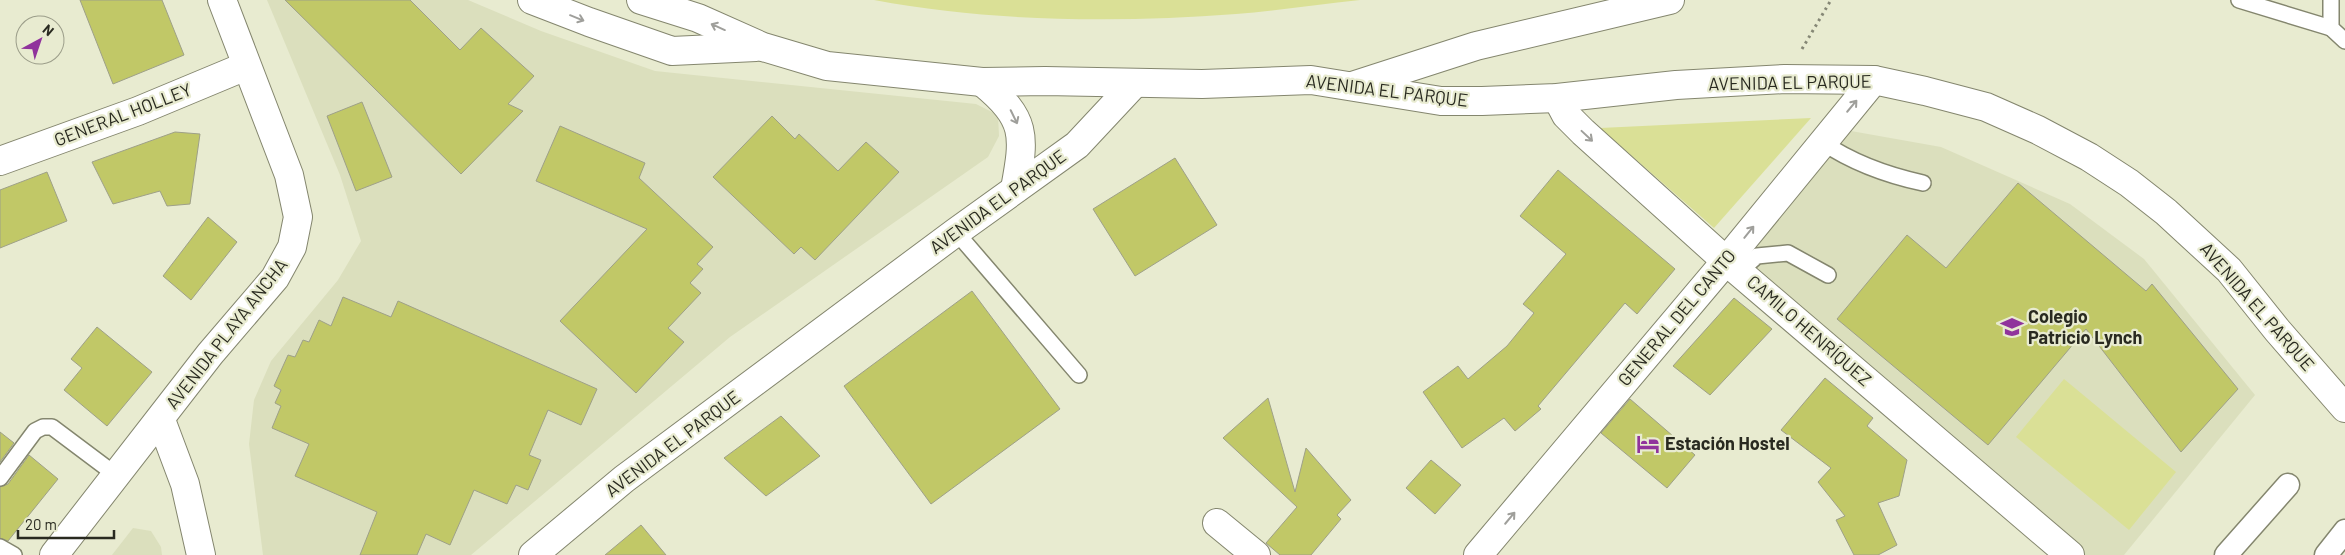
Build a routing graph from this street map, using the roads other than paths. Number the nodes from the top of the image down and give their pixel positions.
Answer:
1 (222, 0) edge
2 (532, 0) edge
3 (641, 0) edge
4 (1670, 0) edge
5 (2239, 0) edge
6 (2331, 0) edge
7 (2331, 28) junction
8 (2345, 41) edge
9 (763, 47) junction
10 (246, 66) junction
11 (1874, 80) junction
12 (982, 82) junction
13 (1134, 84) junction
14 (1352, 86) junction
15 (1557, 98) junction
16 (1822, 142) junction
17 (0, 161) edge
18 (1923, 183) dead end
19 (1015, 189) junction
20 (956, 232) junction
21 (1732, 266) junction
22 (1828, 275) dead end
23 (1078, 375) dead end
24 (2345, 408) edge
25 (161, 420) junction
26 (116, 475) junction
27 (0, 478) edge
28 (2288, 485) dead end
29 (1217, 523) dead end
30 (2345, 531) edge
31 (0, 547) edge
32 (14, 555) edge
33 (54, 555) edge
34 (201, 555) edge
35 (533, 555) edge
36 (1256, 555) edge
37 (1478, 555) edge
38 (2070, 555) edge
39 (2226, 555) edge
40 (2326, 555) edge

1 - 10 main road, AVENIDA PLAYA ANCHA
2 -> 9 main road
9 -> 3 main road
4 - 14 main road
5 - 7 lane
6 - 7 lane
7 - 8 lane
9 - 12 main road
10 - 17 main road, GENERAL HOLLEY
10 - 25 main road, AVENIDA PLAYA ANCHA
11 - 15 main road, AVENIDA EL PARQUE
16 -> 11 main road, GENERAL DEL CANTO
11 - 24 main road, AVENIDA EL PARQUE
12 - 13 main road
12 -> 19 main road
13 - 14 main road, AVENIDA EL PARQUE
13 - 19 main road, AVENIDA EL PARQUE
14 - 15 main road, AVENIDA EL PARQUE
15 -> 21 main road, CAMILO HENRÍQUEZ
16 - 18 lane
21 -> 16 main road, GENERAL DEL CANTO
19 - 20 main road, AVENIDA EL PARQUE
20 - 23 lane
20 - 35 main road, AVENIDA EL PARQUE
21 - 22 lane
37 -> 21 main road, GENERAL DEL CANTO
21 - 38 main road, CAMILO HENRÍQUEZ
25 - 26 main road, AVENIDA PLAYA ANCHA
25 - 34 main road
26 - 27 lane
26 - 33 main road, AVENIDA PLAYA ANCHA
28 - 39 street
29 - 36 main road
30 - 40 street
31 - 32 lane

